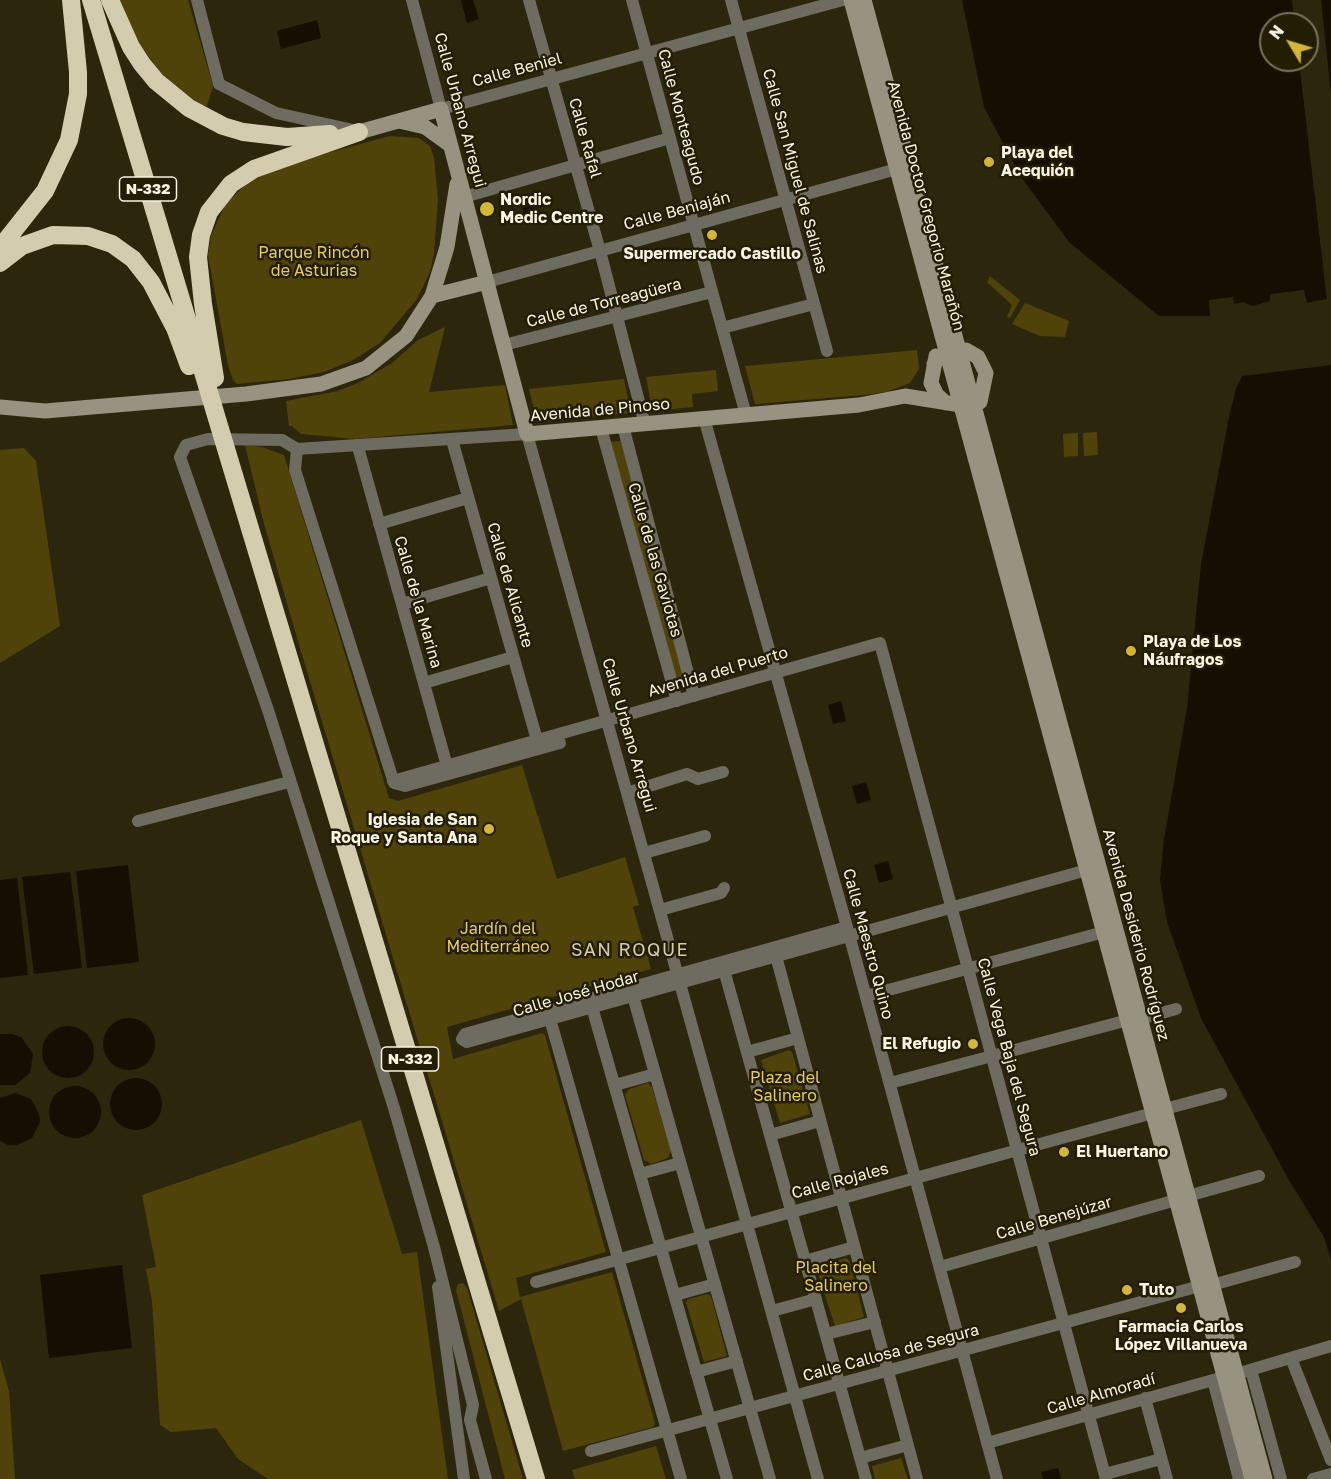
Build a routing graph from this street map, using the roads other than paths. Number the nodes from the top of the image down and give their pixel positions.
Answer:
1 (70, 0) edge
2 (91, 0) edge
3 (110, 0) edge
4 (196, 0) edge
5 (412, 0) edge
6 (529, 0) edge
7 (632, 0) edge
8 (731, 0) edge
9 (843, 0) edge
10 (851, 0) edge
11 (864, 0) edge
12 (739, 29) junction
13 (646, 54) junction
14 (551, 78) junction
15 (441, 109) junction
16 (398, 121) junction
17 (359, 132) junction
18 (670, 138) junction
19 (450, 145) junction
20 (576, 165) junction
21 (897, 169) junction
22 (458, 177) junction
23 (464, 197) junction
24 (786, 200) junction
25 (694, 225) junction
26 (450, 229) junction
27 (0, 248) edge
28 (600, 251) junction
29 (0, 262) edge
30 (487, 282) junction
31 (712, 292) junction
32 (432, 296) junction
33 (814, 304) junction
34 (617, 317) junction
35 (722, 328) junction
36 (942, 334) junction
37 (504, 345) junction
38 (952, 350) junction
39 (827, 351) dead end
40 (933, 366) junction
41 (204, 378) junction
42 (905, 396) junction
43 (972, 399) junction
44 (942, 400) junction
45 (0, 407) edge
46 (746, 415) junction
47 (704, 418) junction
48 (971, 421) junction
49 (645, 425) junction
50 (623, 426) junction
51 (601, 428) junction
52 (528, 434) junction
53 (452, 440) junction
54 (358, 447) junction
55 (225, 448) junction
56 (297, 450) junction
57 (468, 498) junction
58 (379, 524) junction
59 (491, 578) junction
60 (402, 604) junction
61 (283, 639) junction
62 (880, 643) joint
63 (513, 657) junction
64 (777, 677) junction
65 (424, 683) junction
66 (694, 696) junction
67 (677, 701) junction
68 (608, 725) junction
69 (537, 740) junction
70 (447, 766) junction
71 (723, 772) dead end
72 (393, 781) junction
73 (289, 782) junction
74 (627, 793) junction
75 (138, 821) dead end
76 (705, 836) dead end
77 (644, 853) junction
78 (1087, 870) junction
79 (724, 888) dead end
80 (951, 907) junction
81 (660, 910) junction
82 (848, 931) junction
83 (1104, 932) junction
84 (776, 956) junction
85 (968, 969) junction
86 (724, 970) junction
87 (679, 978) junction
88 (633, 996) junction
89 (866, 996) junction
90 (592, 1007) junction
91 (1176, 1009) dead end
92 (548, 1015) junction
93 (1134, 1020) junction
94 (798, 1038) junction
95 (747, 1052) junction
96 (992, 1056) junction
97 (655, 1074) junction
98 (890, 1083) junction
99 (615, 1085) junction
100 (1221, 1094) dead end
101 (1159, 1111) junction
102 (820, 1121) junction
103 (770, 1135) junction
104 (1017, 1150) junction
105 (680, 1162) junction
106 (640, 1174) junction
107 (1259, 1176) dead end
108 (915, 1178) junction
109 (841, 1198) junction
110 (1182, 1198) junction
111 (792, 1212) junction
112 (747, 1224) junction
113 (701, 1237) junction
114 (1041, 1239) junction
115 (434, 1247) junction
116 (661, 1247) junction
117 (854, 1247) junction
118 (618, 1259) junction
119 (805, 1261) junction
120 (1295, 1262) dead end
121 (940, 1267) junction
122 (536, 1282) dead end
123 (715, 1284) junction
124 (1206, 1285) junction
125 (675, 1296) junction
126 (816, 1299) junction
127 (772, 1311) junction
128 (875, 1322) junction
129 (1064, 1323) junction
130 (826, 1334) junction
131 (1331, 1346) edge
132 (962, 1350) junction
133 (1291, 1358) junction
134 (737, 1361) junction
135 (888, 1371) junction
136 (696, 1372) junction
137 (1231, 1375) junction
138 (466, 1379) junction
139 (450, 1382) junction
140 (840, 1384) junction
141 (795, 1396) junction
142 (1145, 1398) junction
143 (750, 1408) junction
144 (1089, 1414) junction
145 (710, 1419) junction
146 (470, 1420) junction
147 (456, 1424) junction
148 (667, 1430) junction
149 (987, 1443) junction
150 (908, 1445) junction
151 (591, 1451) dead end
152 (860, 1458) junction
153 (1161, 1459) junction
154 (1331, 1460) edge
155 (1331, 1474) edge
156 (1106, 1476) edge
157 (464, 1479) edge
158 (486, 1479) edge
159 (536, 1479) edge
160 (681, 1479) edge
161 (727, 1479) edge
162 (770, 1479) edge
163 (818, 1479) edge
164 (866, 1479) edge
165 (917, 1479) edge
166 (997, 1479) edge
167 (1167, 1479) edge
168 (1239, 1479) edge
169 (1252, 1479) edge
170 (1265, 1479) edge
171 (1281, 1479) edge
172 (1313, 1479) edge

1 - 27 highway
2 - 41 highway, N-332
3 - 17 highway
4 - 17 street, Calle Beniel
5 - 15 street, Calle Urbano Arregui
6 - 14 street, Calle Rafal
7 - 13 street, Calle Monteagudo
8 - 12 street, Calle San Miguel de Salinas
9 - 12 street, Calle Beniel
10 - 21 street, Avenida Doctor Gregorio Marañón
11 - 38 street, Avenida Doctor Gregorio Marañón
12 - 13 street, Calle Beniel
12 - 24 street, Calle San Miguel de Salinas
13 - 14 street, Calle Beniel
13 - 18 street, Calle Monteagudo
14 - 15 street, Calle Beniel
14 - 20 street, Calle Rafal
15 - 16 street, Calle Beniel
15 - 19 street, Calle Urbano Arregui
16 - 17 street, Calle Beniel
16 - 19 street
17 - 41 highway
18 - 20 street
18 - 25 street, Calle Monteagudo
19 - 22 street, Calle Urbano Arregui
19 - 26 street
20 - 23 street
20 - 28 street, Calle Rafal
21 - 24 street, Calle Beniaján
21 - 36 street, Avenida Doctor Gregorio Marañón
22 - 23 street, Calle Urbano Arregui
22 - 26 street
23 - 30 street, Calle Urbano Arregui
24 - 25 street, Calle Beniaján
24 - 33 street, Calle San Miguel de Salinas
25 - 28 street, Calle Beniaján
25 - 31 street, Calle Monteagudo
26 - 32 street
28 - 30 street, Calle Beniaján
28 - 34 street, Calle Rafal
29 - 41 highway
30 - 32 street, Calle Beniaján
30 - 37 street, Calle Urbano Arregui
31 - 34 street, Calle de Torreagüera
31 - 35 street, Calle Monteagudo
32 - 45 street
33 - 35 street
33 - 39 street, Calle San Miguel de Salinas
34 - 37 street, Calle de Torreagüera
34 - 49 street, Calle Rafal
35 - 46 street, Calle Monteagudo
36 - 38 street, Avenida Doctor Gregorio Marañón
36 - 40 street
37 - 52 street, Calle Urbano Arregui
38 - 40 street
38 - 43 street, Avenida Doctor Gregorio Marañón
38 - 43 street
40 - 42 street
40 - 44 street
41 - 55 highway
42 - 44 street, Avenida de Pinoso
42 - 46 street, Avenida de Pinoso
43 - 44 street, Avenida de Pinoso
43 - 48 street
43 - 48 street, Avenida Doctor Gregorio Marañón
44 - 48 street
46 - 47 street, Avenida de Pinoso
47 - 49 street, Avenida de Pinoso
47 - 64 street, Calle Maestro Quino
48 - 78 street, Avenida Desiderio Rodríguez
48 - 93 street, Avenida Desiderio Rodríguez
49 - 50 street, Avenida de Pinoso
50 - 51 street, Avenida de Pinoso
50 - 66 street, Calle de las Gaviotas
51 - 52 street, Avenida de Pinoso
51 - 67 street, Calle de las Gaviotas
52 - 53 street, Avenida de Pinoso
52 - 68 street, Calle Urbano Arregui
53 - 54 street, Avenida de Pinoso
53 - 57 street, Calle de Alicante
54 - 56 street, Avenida de Pinoso
54 - 58 street, Calle de la Marina
55 - 61 highway, N-332
55 - 61 highway
56 - 72 street
56 - 73 street
57 - 58 street
57 - 59 street, Calle de Alicante
58 - 60 street, Calle de la Marina
59 - 60 street
59 - 63 street, Calle de Alicante
60 - 65 street, Calle de la Marina
61 - 159 highway, N-332
62 - 64 street, Avenida del Puerto
62 - 80 street, Calle Vega Baja del Segura
63 - 65 street
63 - 69 street, Calle de Alicante
64 - 66 street, Avenida del Puerto
64 - 68 street, Avenida del Puerto
64 - 82 street, Calle Maestro Quino
65 - 70 street, Calle de la Marina
66 - 67 street, Avenida del Puerto
67 - 68 street, Avenida del Puerto
68 - 69 street, Avenida del Puerto
68 - 72 street, Avenida del Puerto
68 - 74 street, Calle Urbano Arregui
69 - 70 street, Avenida del Puerto
70 - 72 street, Avenida del Puerto
71 - 74 street
73 - 75 street
73 - 115 street
74 - 77 street, Calle Urbano Arregui
76 - 77 street
77 - 81 street, Calle Urbano Arregui
78 - 80 street, Calle José Hodar
78 - 83 street, Avenida Desiderio Rodríguez
79 - 81 street
80 - 82 street, Calle José Hodar
80 - 85 street, Calle Vega Baja del Segura
81 - 87 street, Calle Urbano Arregui
82 - 84 street, Calle José Hodar
82 - 87 street, Calle José Hodar
82 - 89 street, Calle Maestro Quino
83 - 85 street
83 - 93 street, Avenida Desiderio Rodríguez
84 - 86 street, Calle José Hodar
84 - 94 street
85 - 89 street
85 - 96 street, Calle Vega Baja del Segura
86 - 87 street, Calle José Hodar
86 - 95 street
87 - 88 street, Calle José Hodar
87 - 92 street, Calle José Hodar
87 - 112 street, Calle Urbano Arregui
88 - 90 street, Calle José Hodar
88 - 97 street
89 - 98 street, Calle Maestro Quino
90 - 92 street, Calle José Hodar
90 - 99 street
91 - 93 street
92 - 92 street, Calle José Hodar
92 - 118 street
93 - 96 street
93 - 101 street, Avenida Desiderio Rodríguez
94 - 95 street
94 - 102 street
95 - 103 street
96 - 98 street
96 - 104 street, Calle Vega Baja del Segura
97 - 99 street
97 - 105 street
98 - 108 street, Calle Maestro Quino
99 - 106 street
100 - 101 street, Calle Rojales
101 - 104 street, Calle Rojales
101 - 110 street, Avenida Desiderio Rodríguez
102 - 103 street
102 - 109 street
103 - 111 street
104 - 108 street, Calle Rojales
104 - 114 street, Calle Vega Baja del Segura
105 - 106 street
105 - 113 street
106 - 116 street
107 - 110 street, Calle Benejúzar
108 - 109 street, Calle Rojales
108 - 121 street, Calle Maestro Quino
109 - 111 street, Calle Rojales
109 - 117 street
110 - 114 street, Calle Benejúzar
110 - 124 street, Avenida Desiderio Rodríguez
111 - 112 street, Calle Rojales
111 - 119 street
112 - 113 street, Calle Rojales
112 - 127 street, Calle Urbano Arregui
113 - 116 street, Calle Rojales
113 - 123 street
114 - 121 street, Calle Benejúzar
114 - 129 street, Calle Vega Baja del Segura
115 - 138 street
115 - 139 street
116 - 118 street, Calle Rojales
116 - 125 street
117 - 119 street
117 - 128 street
118 - 122 street, Calle Rojales
118 - 148 street
119 - 126 street
120 - 124 street, Calle Callosa de Segura
121 - 132 street, Calle Maestro Quino
123 - 125 street
123 - 134 street
124 - 129 street, Calle Callosa de Segura
124 - 137 street, Avenida Desiderio Rodríguez
125 - 136 street
126 - 127 street
126 - 130 street
127 - 141 street, Calle Urbano Arregui
128 - 130 street
128 - 135 street
129 - 132 street, Calle Callosa de Segura
129 - 144 street, Calle Vega Baja del Segura
130 - 140 street
131 - 133 street, Calle Almoradí
132 - 135 street, Calle Callosa de Segura
132 - 149 street, Calle Maestro Quino
133 - 137 street, Calle Almoradí
133 - 154 street
134 - 136 street
134 - 143 street
135 - 140 street, Calle Callosa de Segura
135 - 150 street
136 - 145 street
137 - 142 street, Calle Almoradí
137 - 168 street, Avenida Desiderio Rodríguez
137 - 169 street, Avenida Desiderio Rodríguez
137 - 170 street, Avenida Desiderio Rodríguez
137 - 171 street, Avenida Desiderio Rodríguez
138 - 139 street
138 - 146 street
139 - 147 street
140 - 141 street, Calle Callosa de Segura
140 - 152 street
141 - 143 street, Calle Callosa de Segura
141 - 163 street, Calle Urbano Arregui
142 - 144 street, Calle Almoradí
142 - 153 street
143 - 145 street, Calle Callosa de Segura
143 - 162 street
144 - 149 street, Calle Almoradí
144 - 156 street, Calle Vega Baja del Segura
145 - 148 street, Calle Callosa de Segura
145 - 161 street
146 - 147 street
146 - 158 street
147 - 157 street
148 - 151 street, Calle Callosa de Segura
148 - 160 street
149 - 166 street, Calle Maestro Quino
150 - 152 street
150 - 165 street
152 - 164 street
153 - 156 street
153 - 167 street
155 - 172 street

